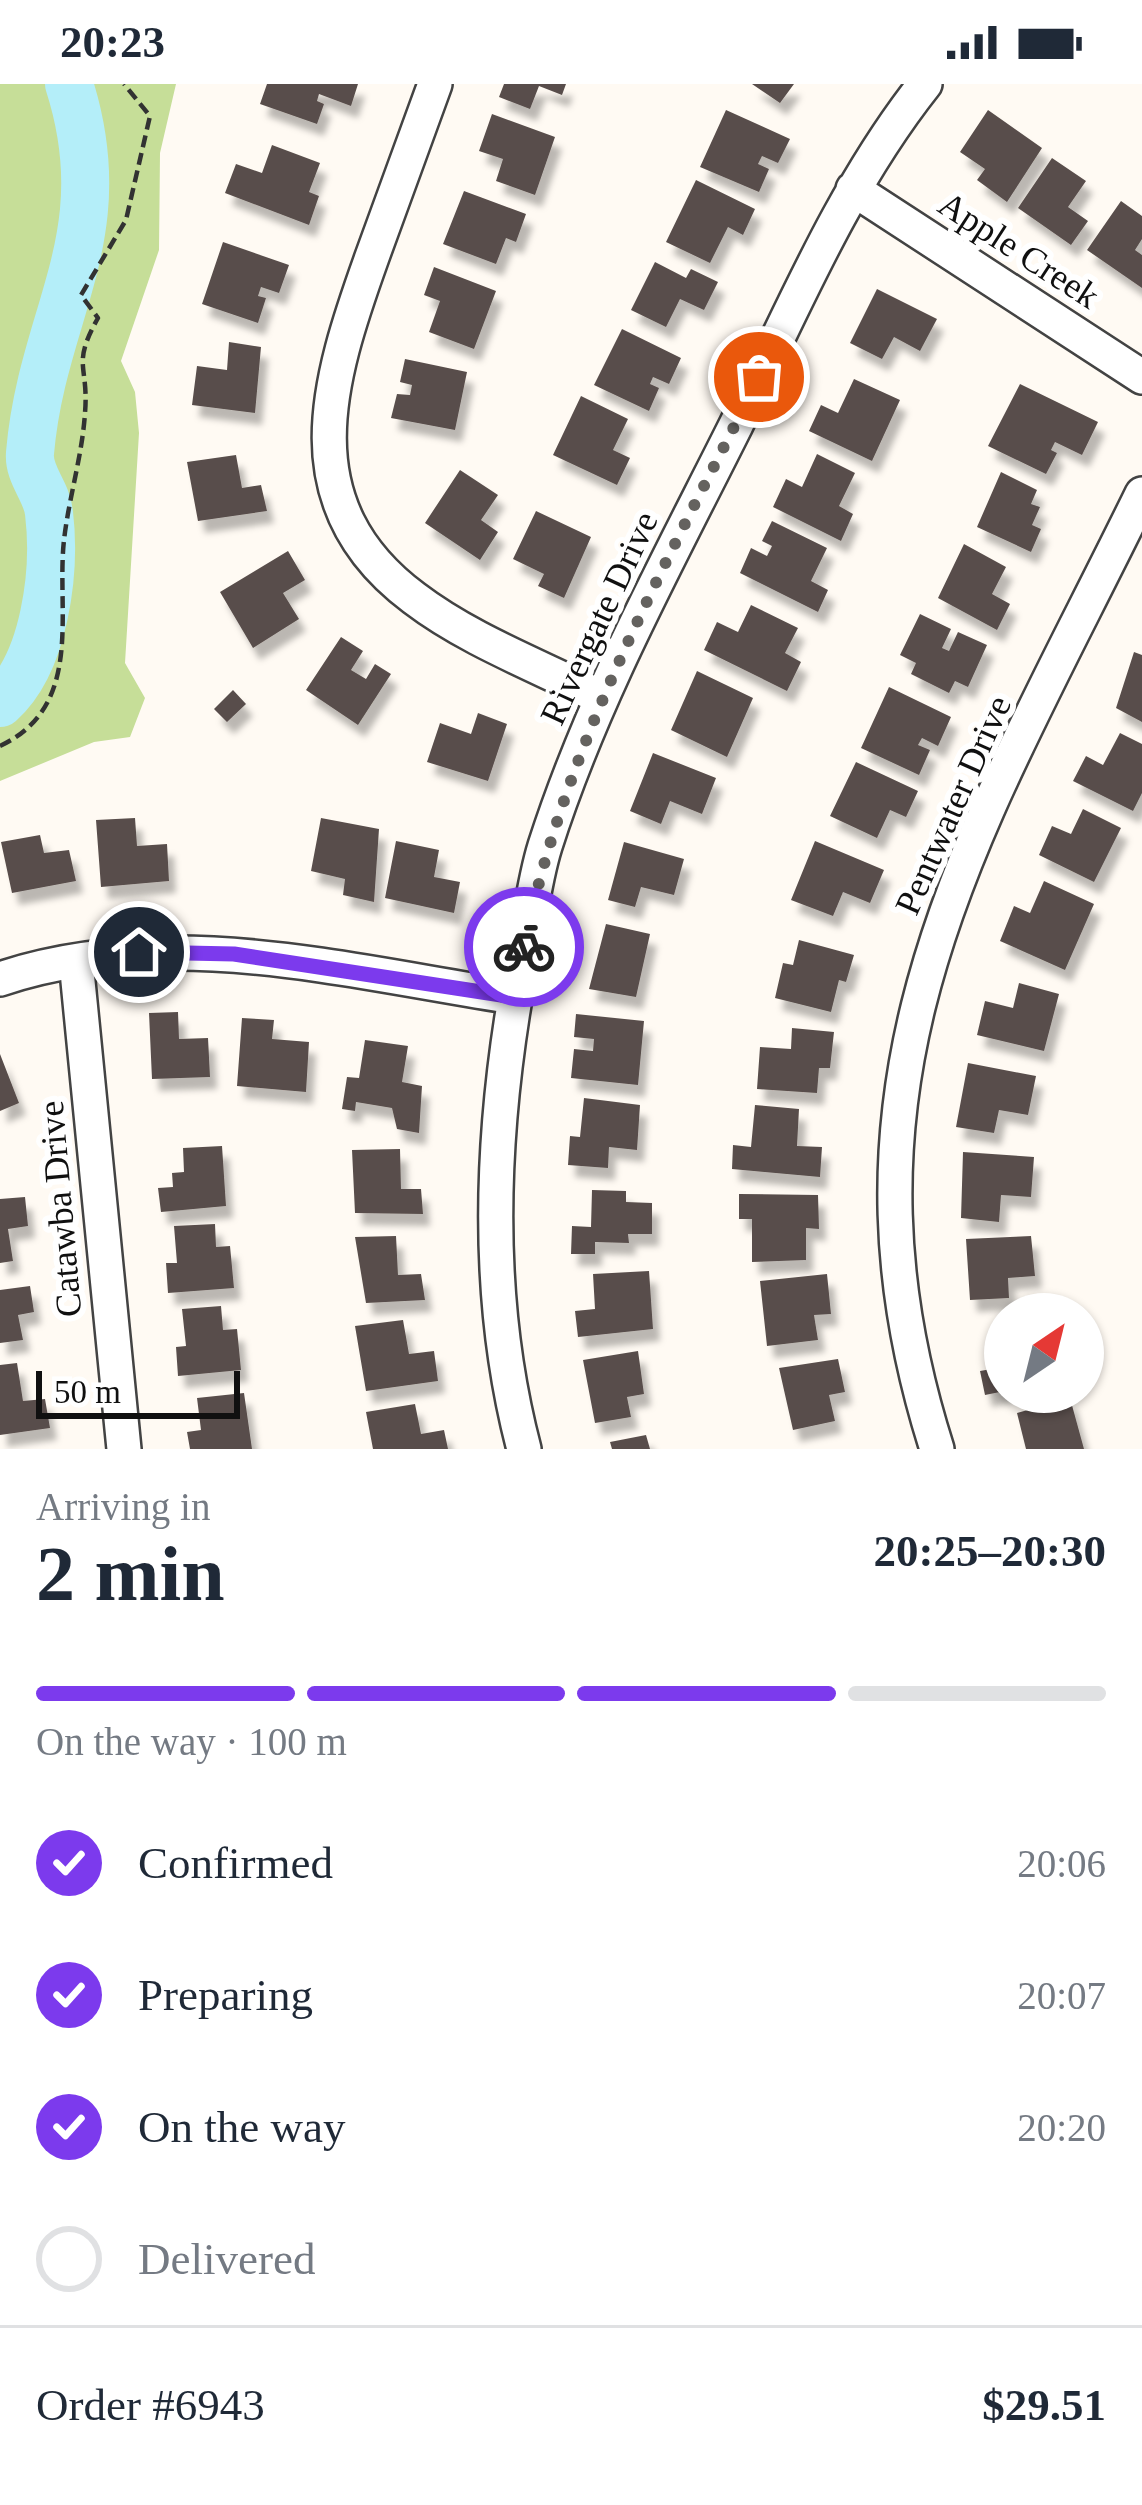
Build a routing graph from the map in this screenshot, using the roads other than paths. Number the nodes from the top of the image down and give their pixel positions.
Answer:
1 (435, 84) edge
2 (925, 84) edge
3 (853, 189) junction
4 (1142, 377) edge
5 (1142, 494) edge
6 (601, 697) junction
7 (76, 961) junction
8 (0, 979) edge
9 (514, 997) junction
10 (124, 1449) edge
11 (524, 1449) edge
12 (937, 1449) edge

1 - 6 street
2 - 3 street, Rivergate Drive
3 - 4 street, Apple Creek
3 - 6 street, Rivergate Drive
5 - 12 street, Pentwater Drive
6 - 9 street, Rivergate Drive
7 - 8 street
7 - 9 street
7 - 10 street, Catawba Drive
9 - 11 street, Rivergate Drive

